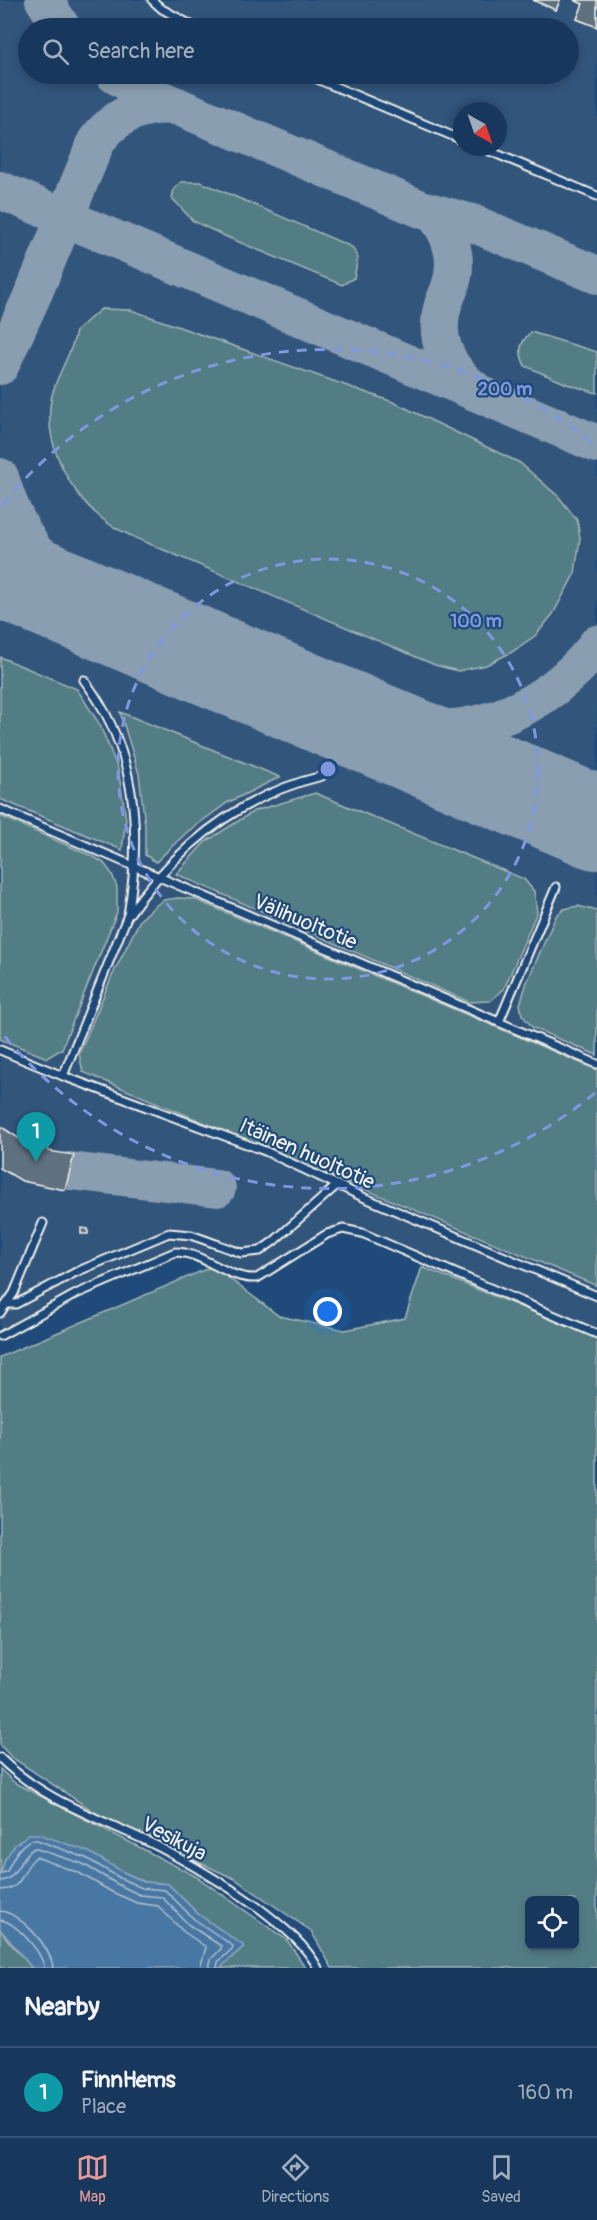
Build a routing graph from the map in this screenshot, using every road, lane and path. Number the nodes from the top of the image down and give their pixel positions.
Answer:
1 (152, 0) edge
2 (179, 18) edge
3 (328, 84) edge
4 (453, 136) edge
5 (501, 156) edge
6 (597, 196) edge
7 (84, 680) dead end
8 (322, 776) dead end
9 (0, 809) edge
10 (134, 867) junction
11 (158, 877) junction
12 (556, 887) dead end
13 (127, 917) junction
14 (499, 1022) junction
15 (0, 1050) edge
16 (597, 1064) edge
17 (63, 1076) junction
18 (337, 1185) junction
19 (43, 1223) dead end
20 (597, 1296) edge
21 (7, 1304) junction
22 (0, 1313) edge
23 (597, 1334) edge
24 (0, 1336) edge
25 (0, 1758) edge
26 (318, 1968) edge

1 - 2 lane
3 - 4 lane
5 - 6 lane
7 - 10 lane
8 - 11 lane
9 - 10 lane, Välihuoltotie
10 - 11 lane, Välihuoltotie
10 - 13 lane
11 - 13 lane
11 - 14 lane, Välihuoltotie
12 - 14 lane
13 - 17 lane
14 - 16 lane, Välihuoltotie
15 - 17 lane, Itäinen huoltotie
17 - 18 lane, Itäinen huoltotie
18 - 20 lane, Itäinen huoltotie
18 - 21 lane
19 - 21 lane
21 - 22 lane
23 - 24 lane
25 - 26 lane, Vesikuja

